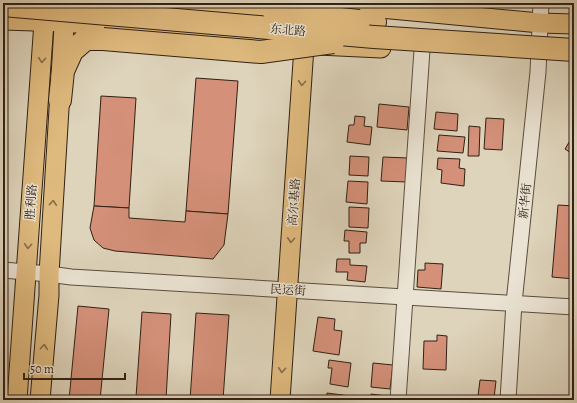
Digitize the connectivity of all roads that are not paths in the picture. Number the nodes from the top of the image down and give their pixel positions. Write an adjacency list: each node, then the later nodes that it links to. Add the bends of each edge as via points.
1 (65, 3): 11 (main road, 胜利路)
2 (164, 3): 14 (highway, 东北路, bridge, via 274,12)
3 (308, 3): 16 (main road, 高尔基路)
4 (322, 3): 14 (highway)
5 (328, 3): 8 (main road)
6 (541, 3): 12 (street, 新华街)
7 (3, 5): 14 (highway, 东北路, bridge)
8 (422, 7): 12 (main road)
9 (45, 12): 10 (main road, 东北路); 11 (main road, 东北路); 23 (main road, 胜利路, one-way to 23)
10 (3, 20)
11 (65, 22): 16 (main road, 东北路); 21 (main road, 胜利路)
12 (540, 23): 13 (main road); 19 (street, 新华街)
13 (574, 24)
14 (375, 30): 15 (highway, 东北路); 18 (highway, 东北路, bridge); 21 (highway, bridge, via 261,52 104,38 86,39 72,51 63,71)
15 (574, 36)
16 (305, 44): 17 (main road, 东北路); 25 (main road, 高尔基路, one-way to 25)
17 (422, 50): 19 (main road, 东北路); 26 (street)
18 (574, 50)
19 (538, 56): 20 (main road, 东北路); 27 (street, 新华街)
20 (574, 59)
21 (60, 100): 24 (main road, 胜利路, one-way to 21)
22 (3, 270): 23 (street, 民运街)
23 (26, 272): 24 (street, 民运街); 29 (main road, 胜利路)
24 (49, 274): 25 (street, 民运街, via 72,278); 30 (main road, 胜利路, one-way to 24)
25 (288, 290): 26 (street, 民运街); 31 (main road, 高尔基路, one-way to 31)
26 (405, 296): 27 (street, 民运街); 32 (street)
27 (514, 303): 28 (street, 民运街); 33 (street, 新华街)
28 (574, 307)
29 (17, 400)
30 (40, 400)
31 (280, 400)
32 (398, 400)
33 (508, 400)

